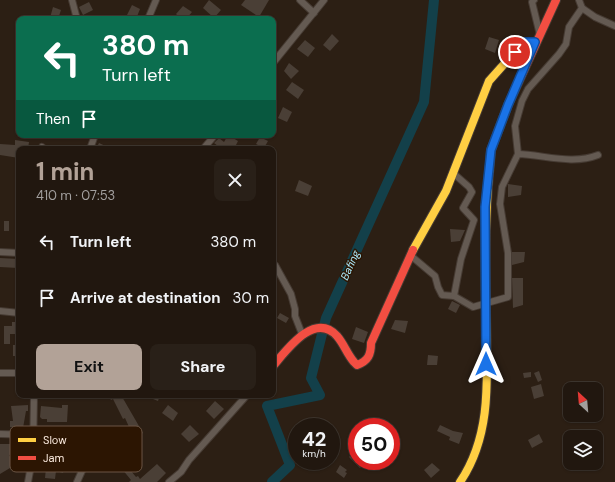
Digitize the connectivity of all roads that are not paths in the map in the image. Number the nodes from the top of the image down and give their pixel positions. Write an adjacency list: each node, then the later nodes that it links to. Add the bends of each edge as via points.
1 (72, 0): 10 (street)
2 (156, 0): 11 (street)
3 (300, 0): 9 (street)
4 (324, 0): 9 (street)
5 (534, 0): 13 (street, via 532,2)
6 (556, 0): 13 (main road)
7 (579, 0): 8 (street)
8 (582, 8): 12 (street); 18 (street, via 569,28 566,44 528,89 522,102 515,126)
9 (314, 13): 15 (street)
10 (76, 16)
11 (149, 16)
12 (615, 26)
13 (540, 35): 14 (main road)
14 (535, 42): 20 (main road, via 524,42 489,81); 26 (main road, via 491,150 485,207)
15 (276, 60)
16 (212, 138): 17 (street)
17 (206, 146)
18 (518, 154): 19 (street, via 576,160); 26 (street, via 502,187 500,204 508,253 508,297)
19 (598, 155)
20 (453, 173): 23 (main road, via 446,191); 25 (street, via 472,192 463,208 474,220 461,259)
21 (0, 252): 22 (street)
22 (16, 253)
23 (410, 255): 25 (street, via 435,276 442,295); 29 (main road, via 372,343 371,356 366,362 357,365 351,361 337,336 324,329 314,328)
24 (276, 267): 29 (street, via 291,294)
25 (454, 296): 26 (street, via 473,307)
26 (486, 304): 43 (main road, via 486,409 482,440 469,470)
27 (0, 311): 28 (street)
28 (16, 312)
29 (302, 334): 30 (main road)
30 (276, 363)
31 (0, 373): 32 (street)
32 (16, 373)
33 (34, 398): 35 (street)
34 (244, 398): 42 (street)
35 (32, 426)
36 (0, 434): 37 (street)
37 (10, 434)
38 (30, 472): 40 (street)
39 (82, 472): 41 (street)
40 (28, 482)
41 (77, 482)
42 (169, 482)
43 (460, 482)

